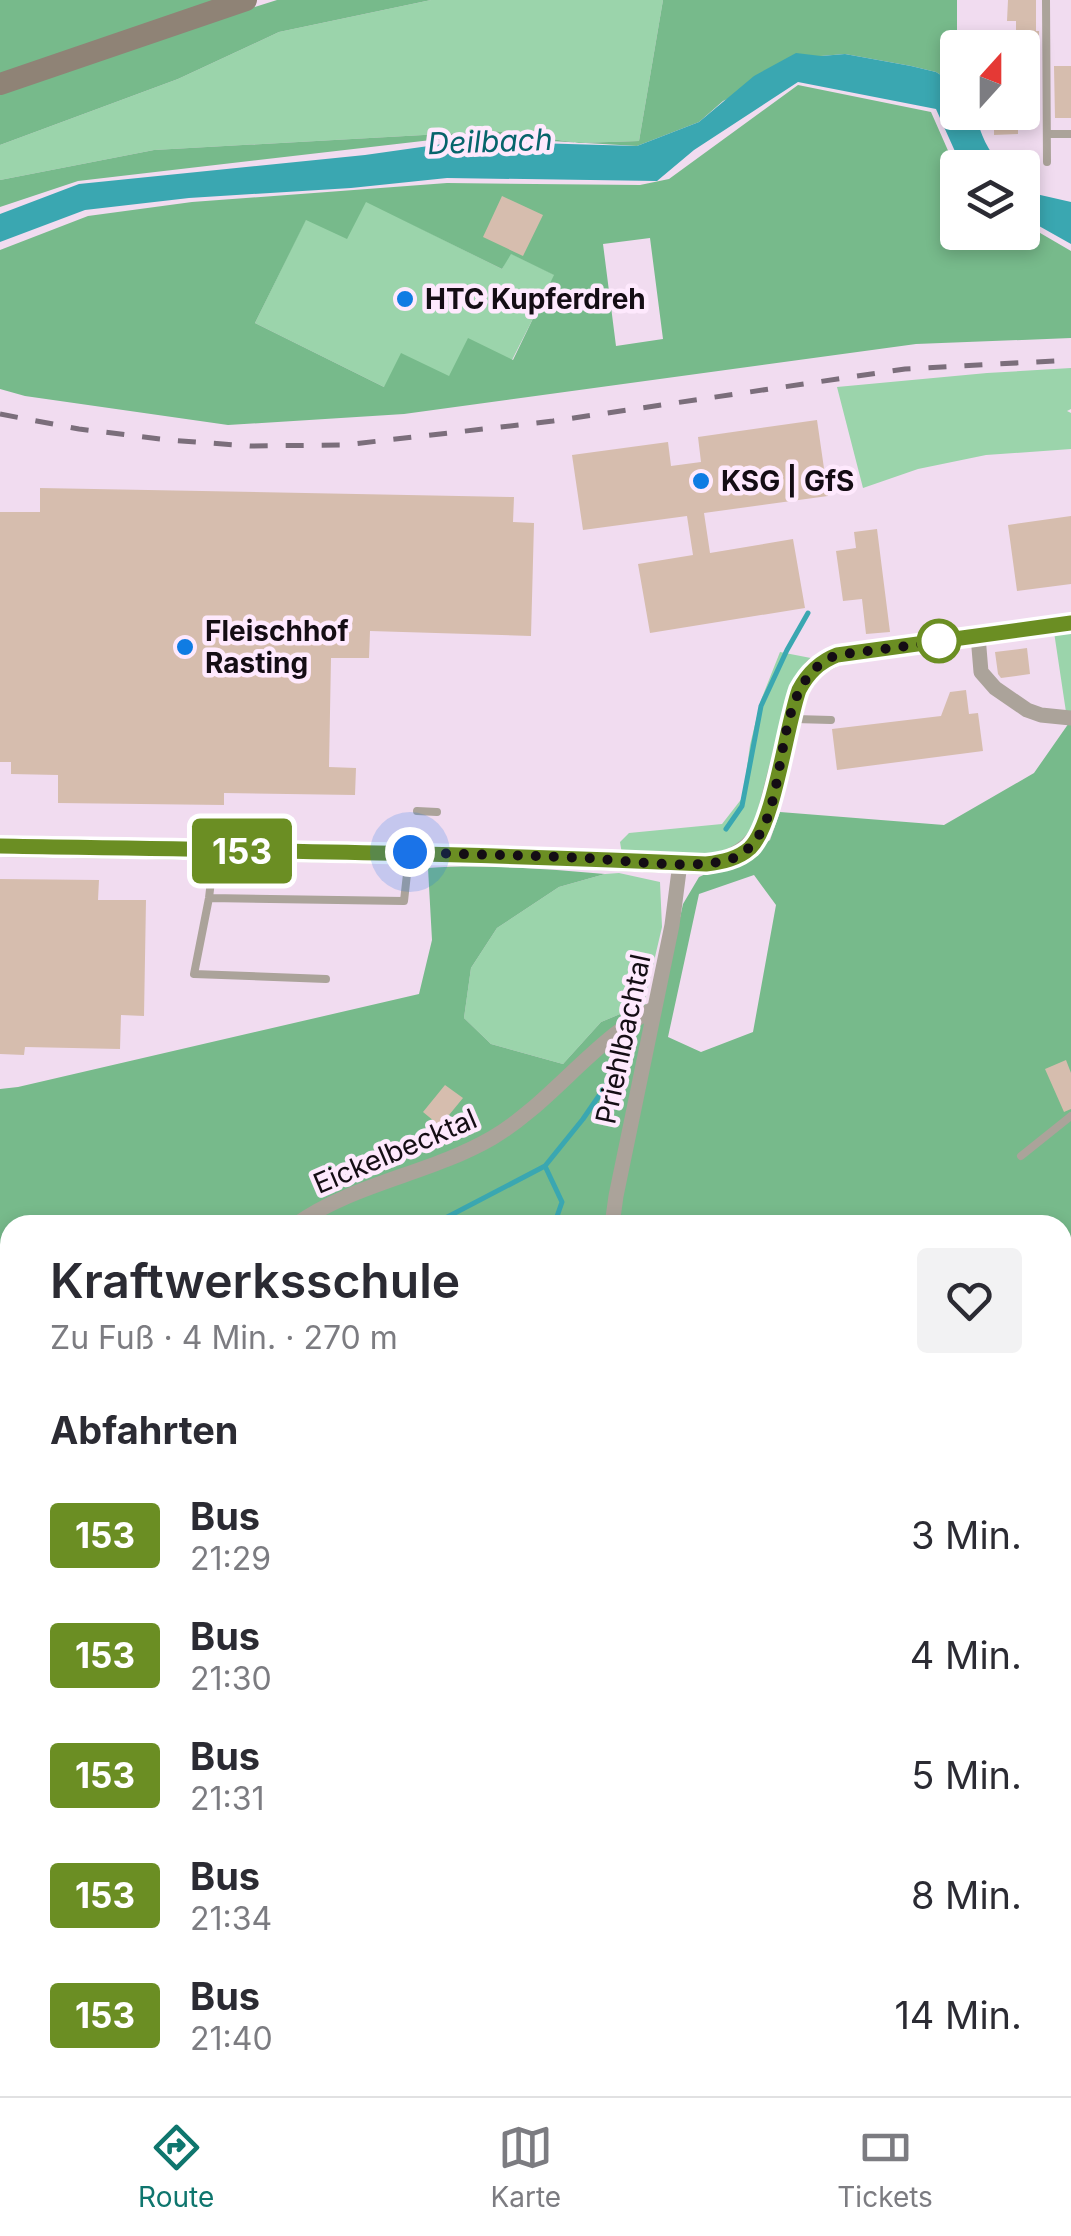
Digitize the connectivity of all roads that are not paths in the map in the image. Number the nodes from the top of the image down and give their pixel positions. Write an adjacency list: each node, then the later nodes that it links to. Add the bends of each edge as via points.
1 (246, 0): 3 (main road)
2 (1046, 0): 4 (lane)
3 (0, 84)
4 (1047, 134): 5 (lane); 6 (lane)
5 (1071, 134)
6 (1047, 162)
7 (1071, 623): 8 (street)
8 (978, 636): 9 (street, via 830,658 804,682); 10 (street, via 981,672 995,688 1027,710)
9 (790, 718): 11 (lane); 17 (street, via 756,840 722,862)
10 (1071, 718)
11 (832, 720)
12 (417, 812): 13 (lane)
13 (437, 812)
14 (0, 846): 15 (street)
15 (214, 850): 16 (street); 18 (lane)
16 (410, 852): 17 (street); 18 (lane, via 404,902)
17 (680, 863): 20 (street, Priehlbachtal)
18 (209, 898): 19 (lane, via 194,974)
19 (326, 979)
20 (653, 1009): 23 (street, Eickelbecktal, via 494,1137); 24 (street, Priehlbachtal)
21 (1071, 1116): 22 (lane)
22 (1022, 1156)
23 (313, 1215)
24 (614, 1215)

